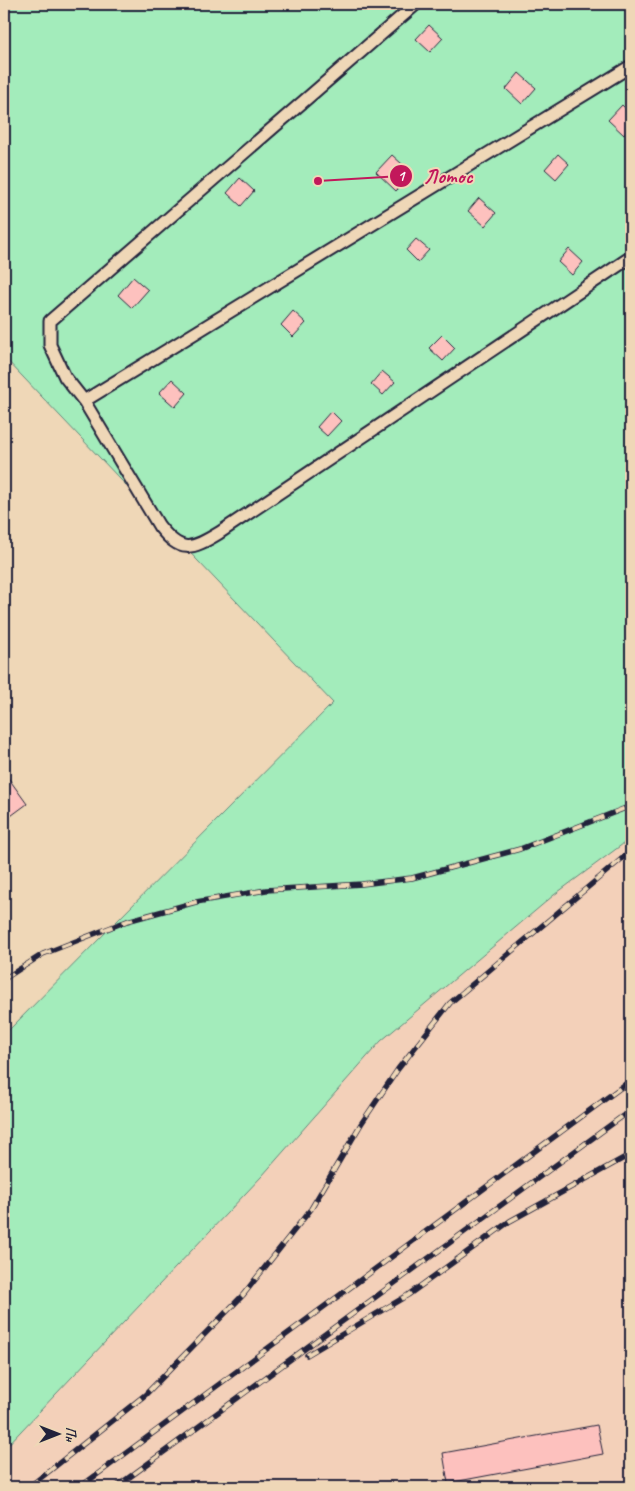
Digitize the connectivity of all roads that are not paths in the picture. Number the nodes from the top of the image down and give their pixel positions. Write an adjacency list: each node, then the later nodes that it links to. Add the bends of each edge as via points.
1 (416, 4): 4 (lane, via 50,321 50,345 65,376)
2 (631, 66): 4 (lane)
3 (631, 257): 4 (lane, via 200,544 182,546 170,540)
4 (84, 401)

